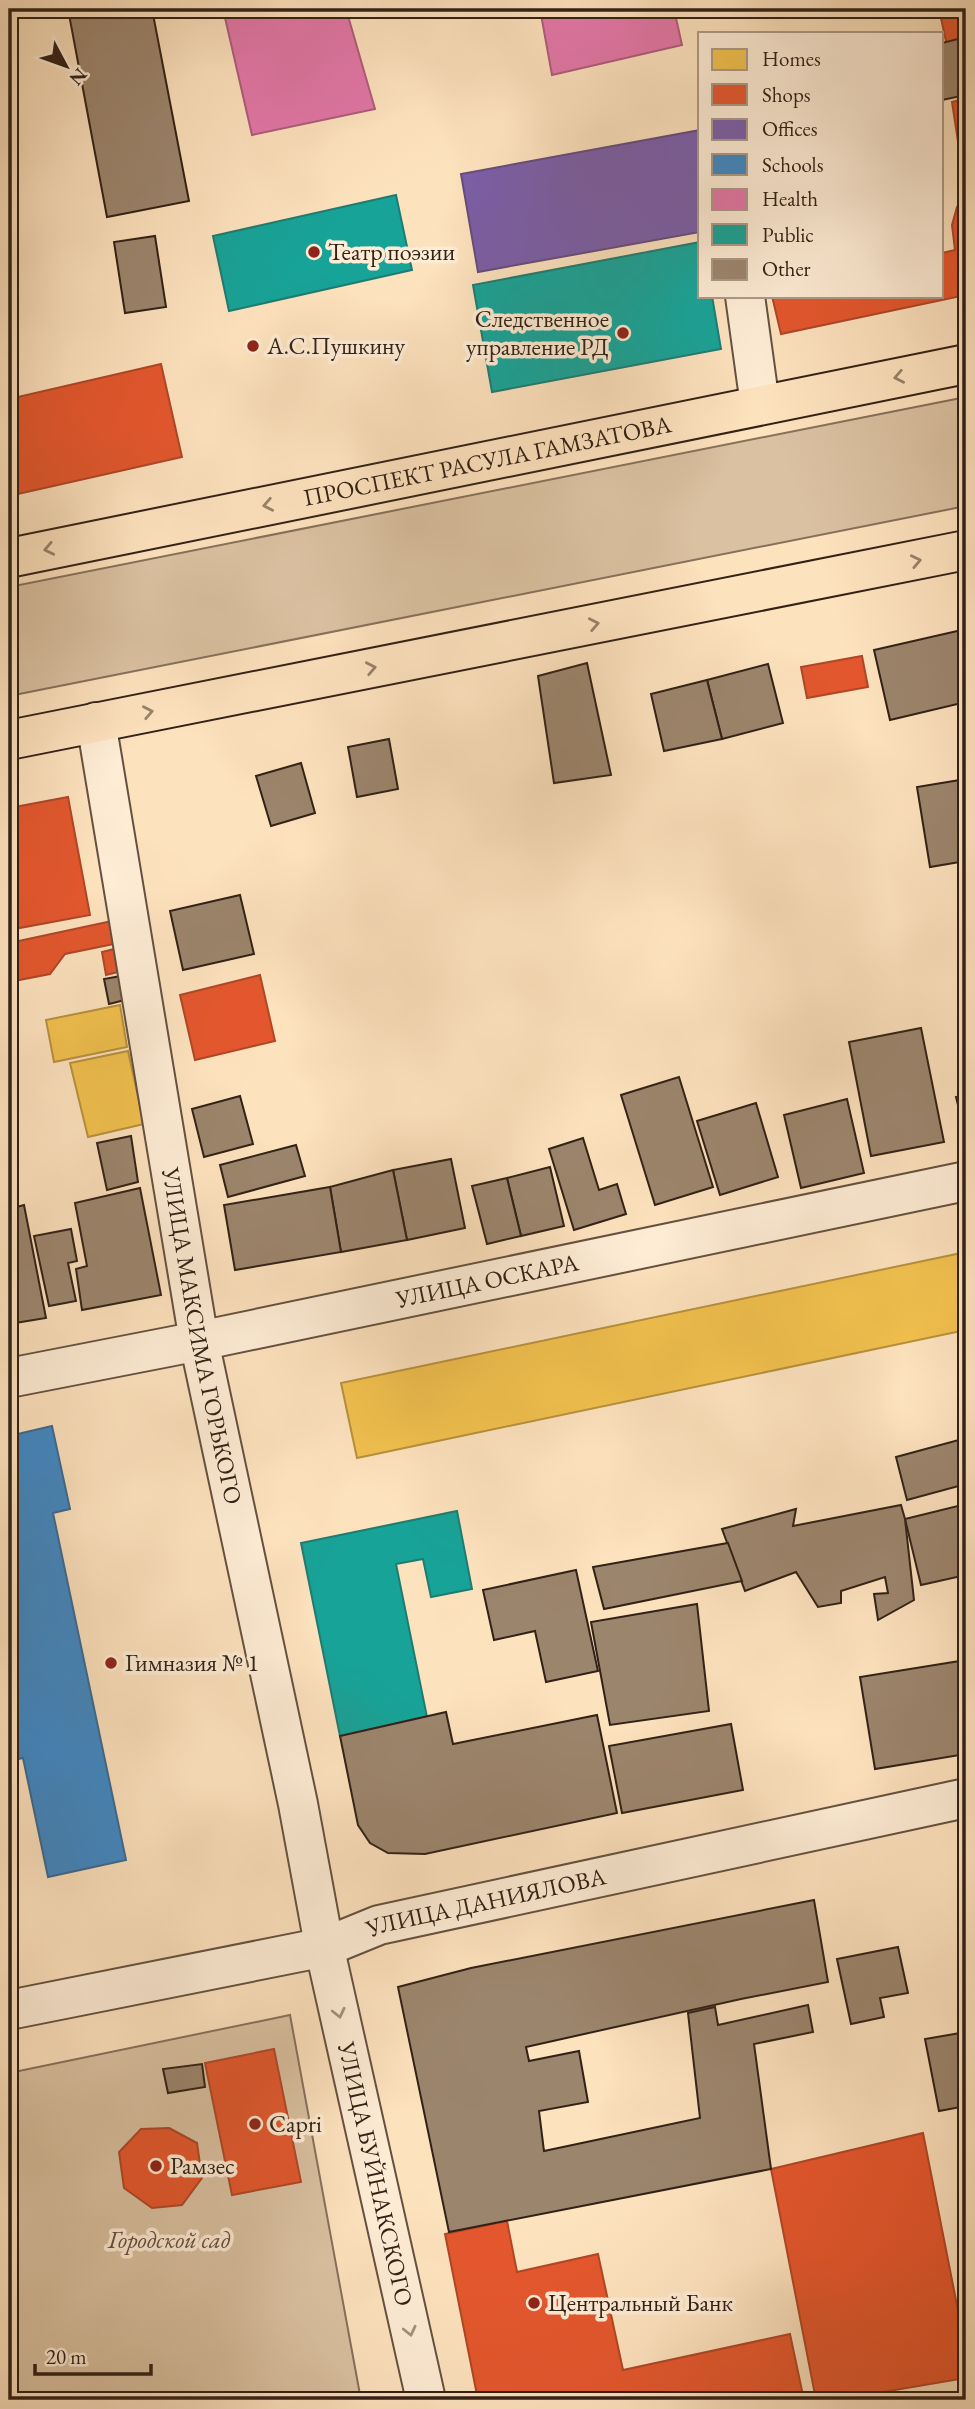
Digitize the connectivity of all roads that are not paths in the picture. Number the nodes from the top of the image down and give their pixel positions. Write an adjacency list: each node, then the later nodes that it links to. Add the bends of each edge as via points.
1 (744, 298): 3 (street)
2 (966, 364): 3 (main road, ПРОСПЕКТ РАСУЛА ГАМЗАТОВА, one-way to 3)
3 (760, 405): 5 (main road, ПРОСПЕКТ РАСУЛА ГАМЗАТОВА, one-way to 5)
4 (966, 551): 6 (main road, one-way to 4)
5 (9, 558)
6 (96, 722): 7 (main road); 9 (street, УЛИЦА МАКСИМА ГОРЬКОГО)
7 (9, 740)
8 (966, 1181): 9 (street, УЛИЦА ОСКАРА)
9 (199, 1341): 10 (street, УЛИЦА ОСКАРА); 13 (street, УЛИЦА МАКСИМА ГОРЬКОГО)
10 (9, 1378)
11 (966, 1798): 13 (street, УЛИЦА ДАНИЯЛОВА, via 379,1925)
12 (966, 1808): 13 (street, УЛИЦА ДАНИЯЛОВА)
13 (325, 1948): 14 (street, УЛИЦА ДАНИЯЛОВА); 15 (street, УЛИЦА БУЙНАКСКОГО, one-way to 15)
14 (9, 2010)
15 (426, 2400)

